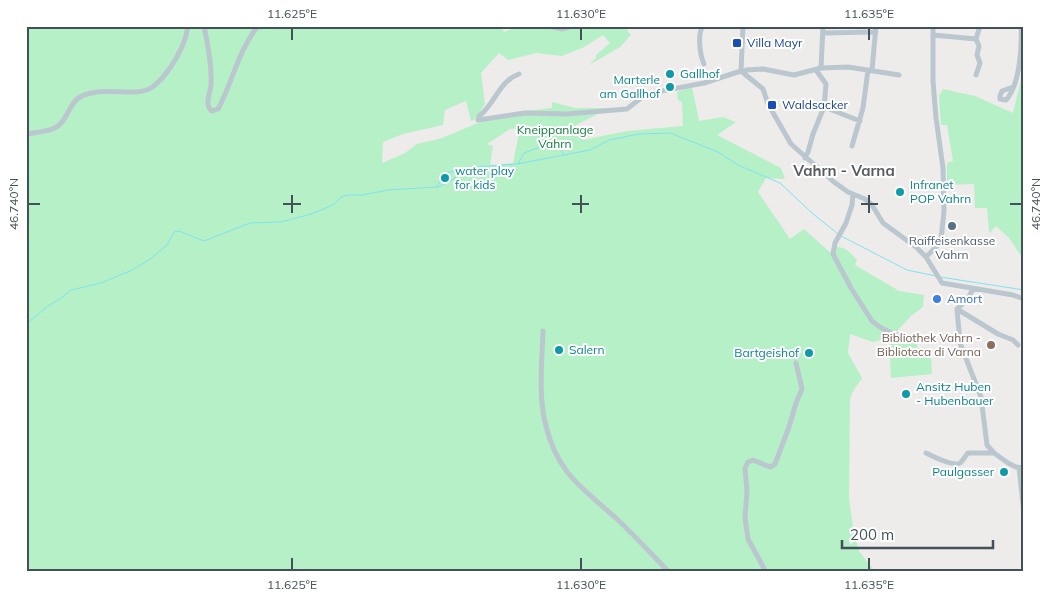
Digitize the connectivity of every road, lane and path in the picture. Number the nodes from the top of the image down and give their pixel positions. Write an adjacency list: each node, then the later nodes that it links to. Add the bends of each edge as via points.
1 (188, 26): 26 (street, via 187,38 178,57 150,89 101,91 80,97 61,124 47,131)
2 (204, 26): 3 (street, via 211,82 208,109 215,112 245,44)
3 (258, 26)
4 (548, 26): 5 (street, via 562,29)
5 (572, 26)
6 (703, 26): 16 (street, via 698,37)
7 (743, 26): 19 (street)
8 (824, 26): 13 (street)
9 (933, 26): 14 (street)
10 (980, 26): 15 (street)
11 (1021, 26): 23 (street, via 1020,59)
12 (876, 29): 13 (street); 18 (street)
13 (824, 33): 17 (street)
14 (932, 35): 15 (street); 30 (street, via 944,211 941,239)
15 (976, 39): 22 (street, via 979,46 976,55 980,63)
16 (704, 64)
17 (818, 69): 18 (street, via 848,67); 19 (street, via 794,75 762,69); 24 (street, via 826,84)
18 (870, 70): 21 (street); 25 (street)
19 (742, 72): 20 (street, via 646,94 627,109 567,114 525,113 478,120 506,81); 28 (street, via 763,89 786,138)
20 (518, 74)
21 (899, 75)
22 (976, 76)
23 (1013, 87)
24 (824, 107): 25 (street); 28 (street)
25 (860, 121): 27 (street)
26 (26, 134)
27 (852, 146)
28 (805, 158): 29 (street)
29 (853, 194): 30 (street, via 872,205 884,224); 35 (street, via 852,205 833,250 835,259 879,328)
30 (926, 257): 31 (street, via 942,283)
31 (973, 289): 32 (street); 33 (street)
32 (1024, 299)
33 (958, 309): 36 (street); 38 (street, via 960,343 981,397)
34 (543, 331): 44 (street, via 542,388 546,426 556,454 573,481 619,521)
35 (918, 339)
36 (1018, 345)
37 (796, 363): 45 (street, via 802,389 775,464 770,467 753,460 745,468 748,539)
38 (987, 445): 40 (street); 41 (street)
39 (926, 453): 40 (street, via 957,464 968,454)
40 (984, 453): 41 (street)
41 (994, 453): 42 (street, via 1008,464)
42 (1021, 468): 43 (street)
43 (1024, 513)
44 (669, 572)
45 (766, 572)

